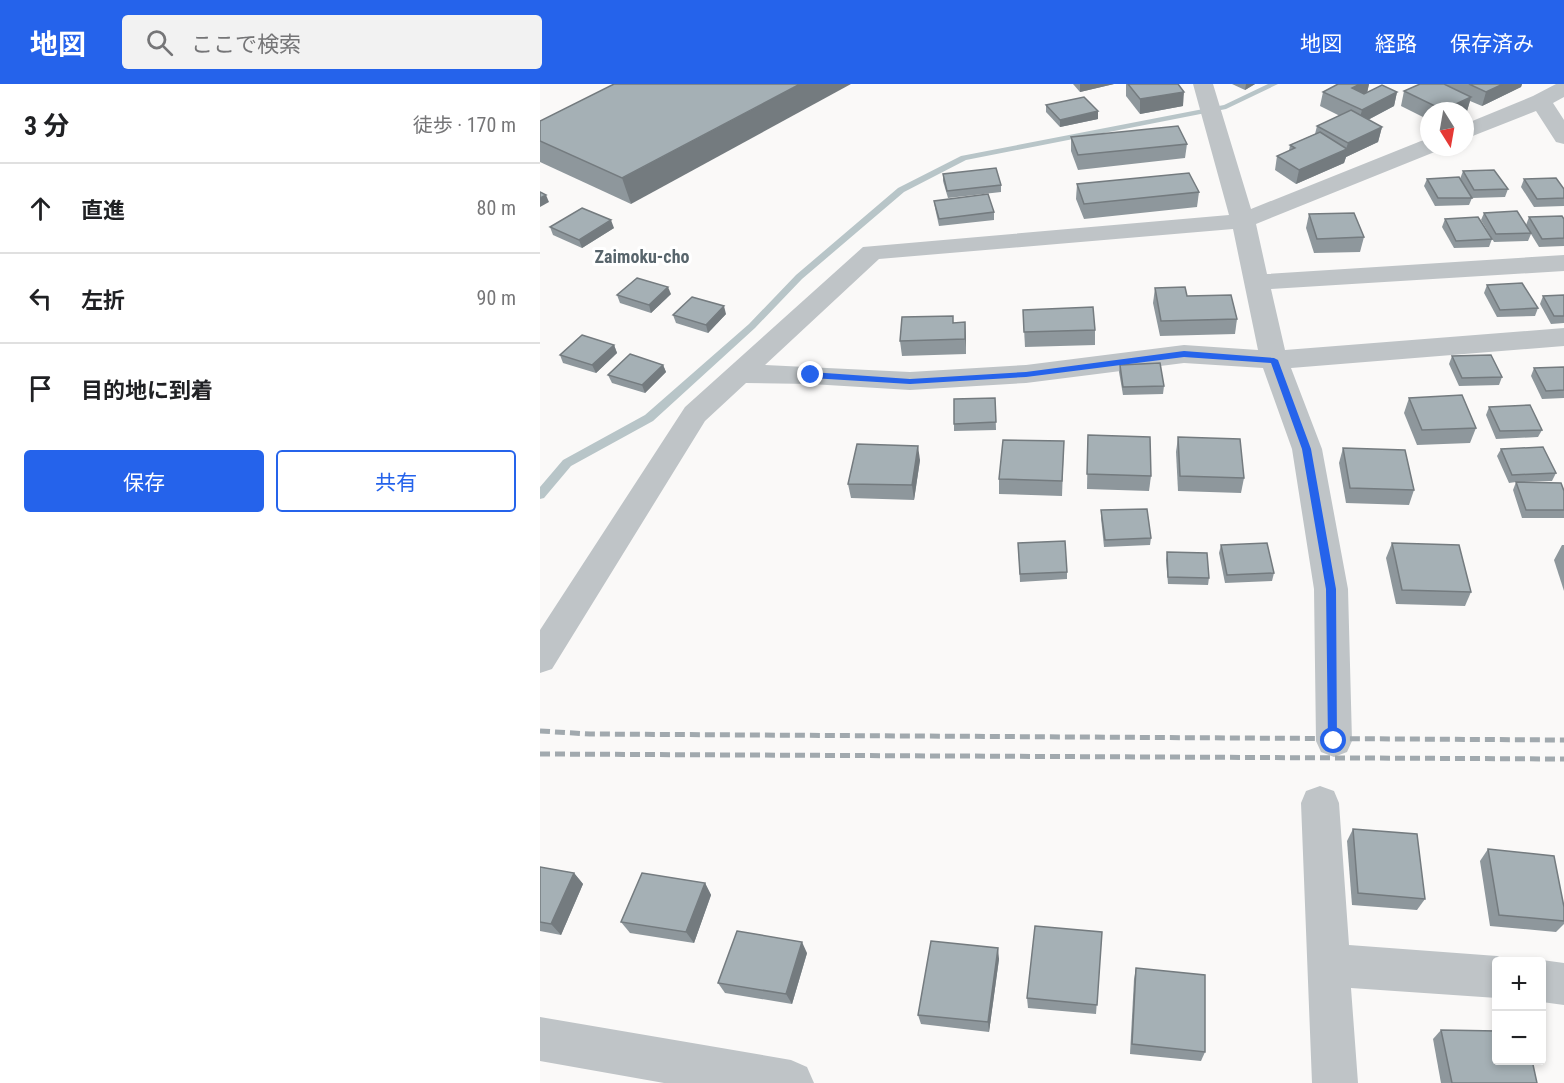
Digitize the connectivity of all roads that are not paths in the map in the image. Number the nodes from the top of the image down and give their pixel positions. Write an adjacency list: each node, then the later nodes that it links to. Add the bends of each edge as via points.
1 (1564, 88): 2 (street)
2 (1541, 101): 4 (street); 5 (street)
3 (1208, 102): 7 (street)
4 (1474, 128)
5 (1564, 137)
6 (1420, 150): 7 (street)
7 (1243, 221): 9 (street); 12 (street, via 872,252)
8 (1564, 263): 9 (street)
9 (1256, 282): 11 (street)
10 (1564, 337): 11 (street)
11 (1274, 360): 12 (street, via 1184,354 1026,374 910,381); 14 (street, via 1307,449 1331,589)
12 (737, 374): 13 (street, via 695,414)
13 (540, 659)
14 (1334, 741)
15 (1320, 803): 16 (street)
16 (1329, 965): 17 (street); 22 (street)
17 (1492, 977)
18 (1546, 982): 19 (street)
19 (1564, 984)
20 (540, 1039): 21 (street)
21 (791, 1083)
22 (1335, 1083)

